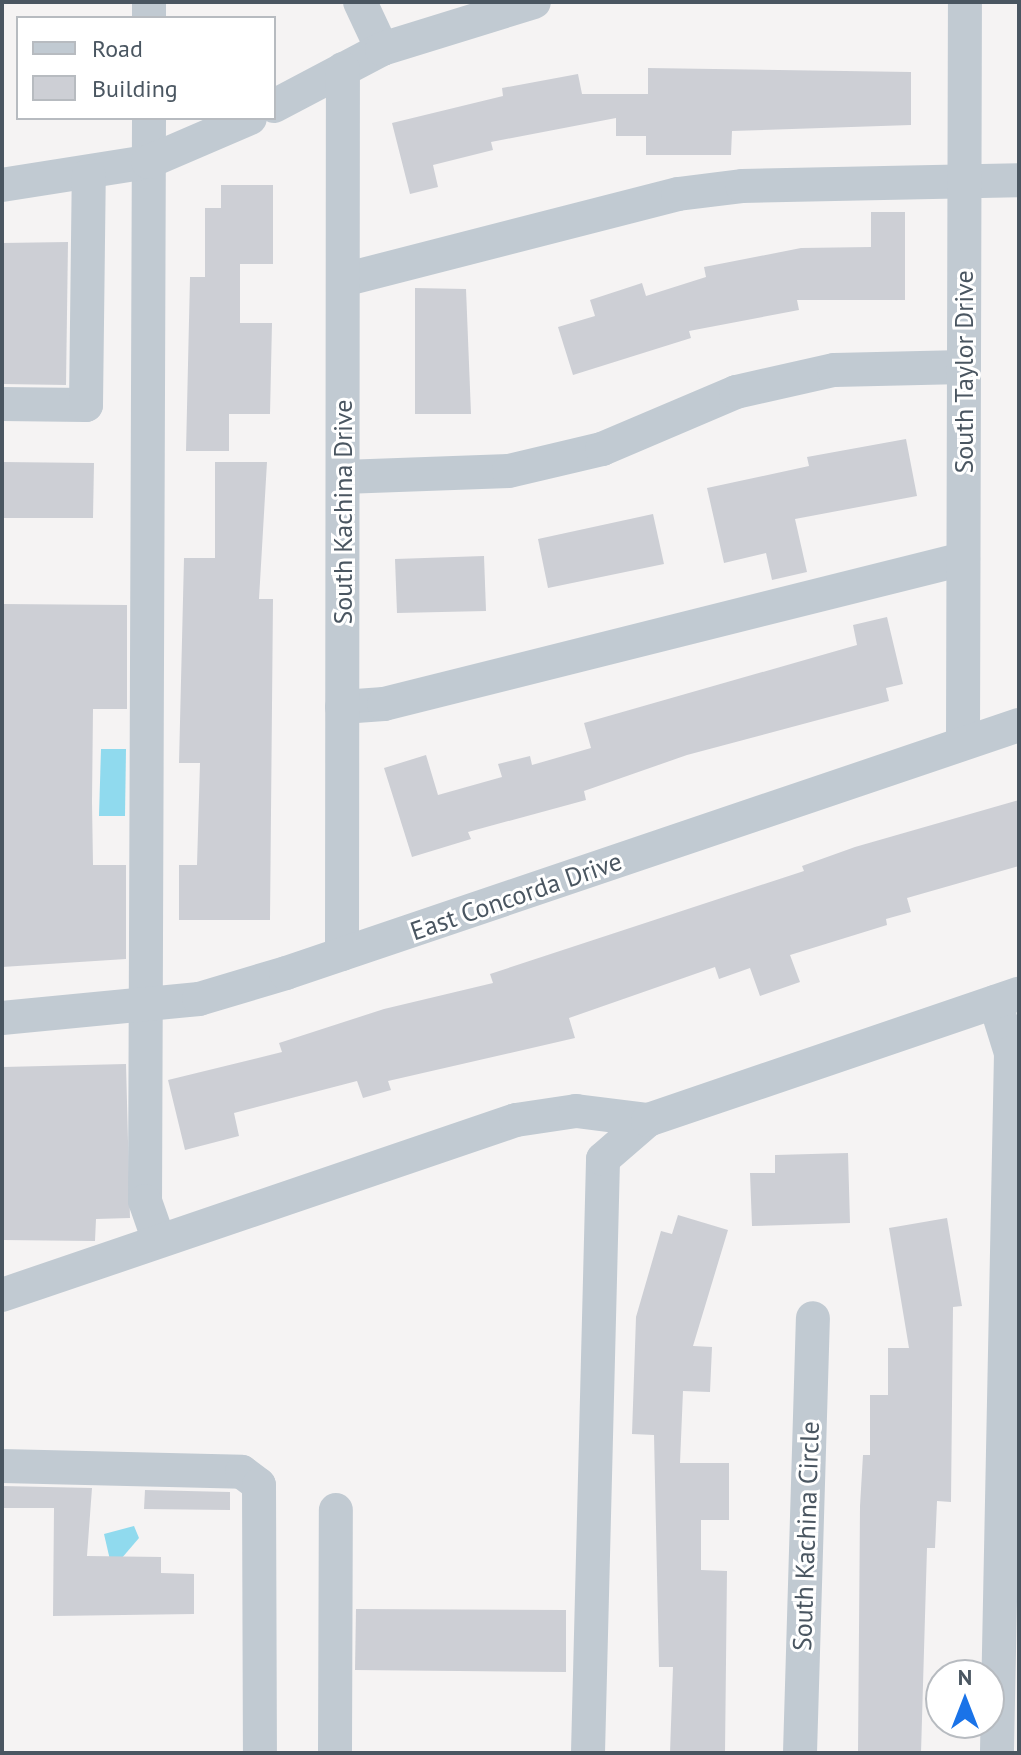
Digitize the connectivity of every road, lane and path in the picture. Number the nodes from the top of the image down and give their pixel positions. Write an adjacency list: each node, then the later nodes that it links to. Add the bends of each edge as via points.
1 (360, 2): 4 (street)
2 (534, 2): 4 (street)
3 (965, 2): 11 (street, South Taylor Drive)
4 (382, 49): 5 (street)
5 (343, 69): 6 (street); 14 (street, South Kachina Drive)
6 (276, 105)
7 (149, 120): 9 (street)
8 (245, 120): 9 (street)
9 (148, 162): 10 (street); 24 (street)
10 (89, 175): 13 (street); 16 (street, via 86,405)
11 (964, 180): 12 (street); 14 (street, via 678,194); 15 (street, South Taylor Drive)
12 (1019, 180)
13 (2, 185)
14 (343, 280): 17 (street, South Kachina Drive)
15 (964, 367): 17 (street, via 834,370 750,389 602,449 509,471); 18 (street, South Taylor Drive)
16 (2, 404)
17 (343, 477): 19 (street, South Kachina Drive)
18 (963, 559): 19 (street, via 384,704); 21 (street, South Taylor Drive)
19 (342, 707): 22 (street, South Kachina Drive)
20 (1019, 725): 21 (street, East Concorda Drive)
21 (963, 743): 22 (street, East Concorda Drive)
22 (342, 954): 24 (street, East Concorda Drive)
23 (1007, 998): 26 (street); 36 (street, via 1011,1053)
24 (148, 1007): 25 (street, East Concorda Drive); 27 (street, via 145,1201)
25 (2, 1018)
26 (648, 1120): 27 (street, via 576,1111 516,1120); 34 (street, via 603,1159)
27 (159, 1241): 28 (street)
28 (2, 1295)
29 (813, 1318): 35 (street, South Kachina Circle)
30 (2, 1466): 32 (street, via 242,1472 259,1485)
31 (336, 1510): 33 (street)
32 (260, 1753)
33 (335, 1753)
34 (588, 1753)
35 (800, 1753)
36 (997, 1753)

